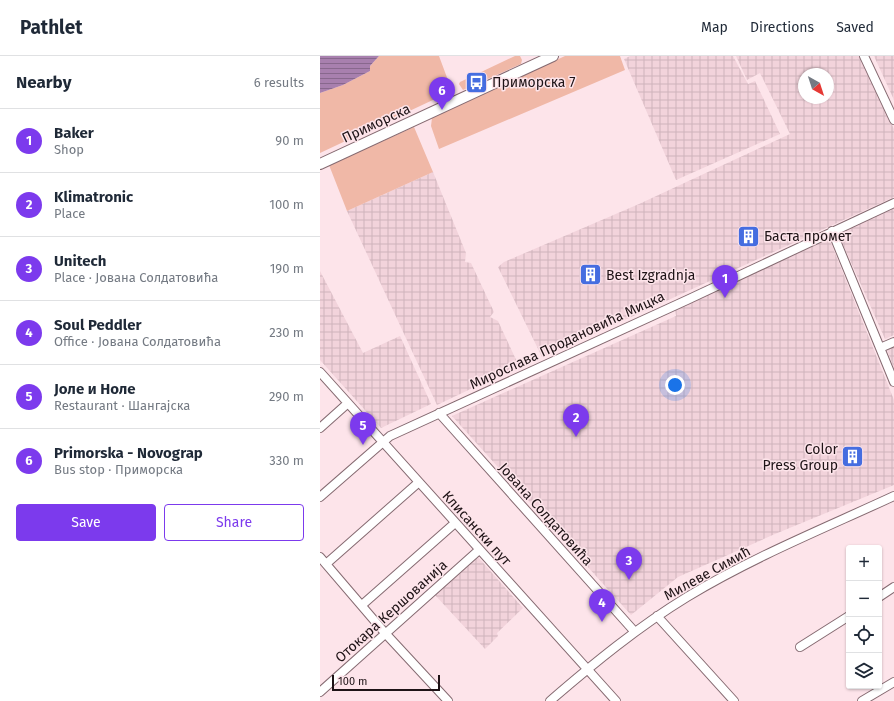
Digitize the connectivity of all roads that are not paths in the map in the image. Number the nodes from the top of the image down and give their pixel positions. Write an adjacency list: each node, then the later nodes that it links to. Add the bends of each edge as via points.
1 (553, 56): 4 (street, Приморска)
2 (864, 56): 3 (street)
3 (894, 120)
4 (320, 164)
5 (894, 203): 6 (street, Мирослава Продановића Мицка)
6 (832, 231): 8 (street); 12 (street, Мирослава Продановића Мицка)
7 (894, 342): 8 (street)
8 (880, 348): 10 (street)
9 (320, 372): 11 (street, Клисански пут)
10 (894, 382)
11 (348, 403): 13 (street); 14 (street, Клисански пут)
12 (439, 413): 14 (street, Мирослава Продановића Мицка, via 390,436); 27 (street, Јована Солдатовића)
13 (320, 428)
14 (383, 442): 15 (street, Клисански пут); 17 (street, Мирослава Продановића Мицка)
15 (419, 482): 18 (street, Клисански пут); 21 (street)
16 (894, 496): 25 (street, Милеве Симић, via 742,566)
17 (320, 497)
18 (455, 523): 19 (street, Клисански пут); 24 (street)
19 (479, 550): 28 (street, Отокара Кершованија); 30 (street, Клисански пут)
20 (320, 557): 21 (street)
21 (326, 564): 24 (street)
22 (894, 587): 23 (street)
23 (882, 595)
24 (362, 605): 28 (street)
25 (657, 616): 27 (street, Милеве Симић); 36 (street)
26 (847, 617): 29 (street)
27 (634, 631): 30 (street, Милеве Симић)
28 (385, 633): 32 (street, Отокара Кершованија); 33 (street)
29 (800, 647)
30 (587, 669): 34 (street, Милеве Симић); 35 (street, Клисански пут)
31 (894, 682): 37 (street)
32 (320, 692)
33 (448, 701)
34 (550, 701)
35 (616, 701)
36 (734, 701)
37 (862, 701)

